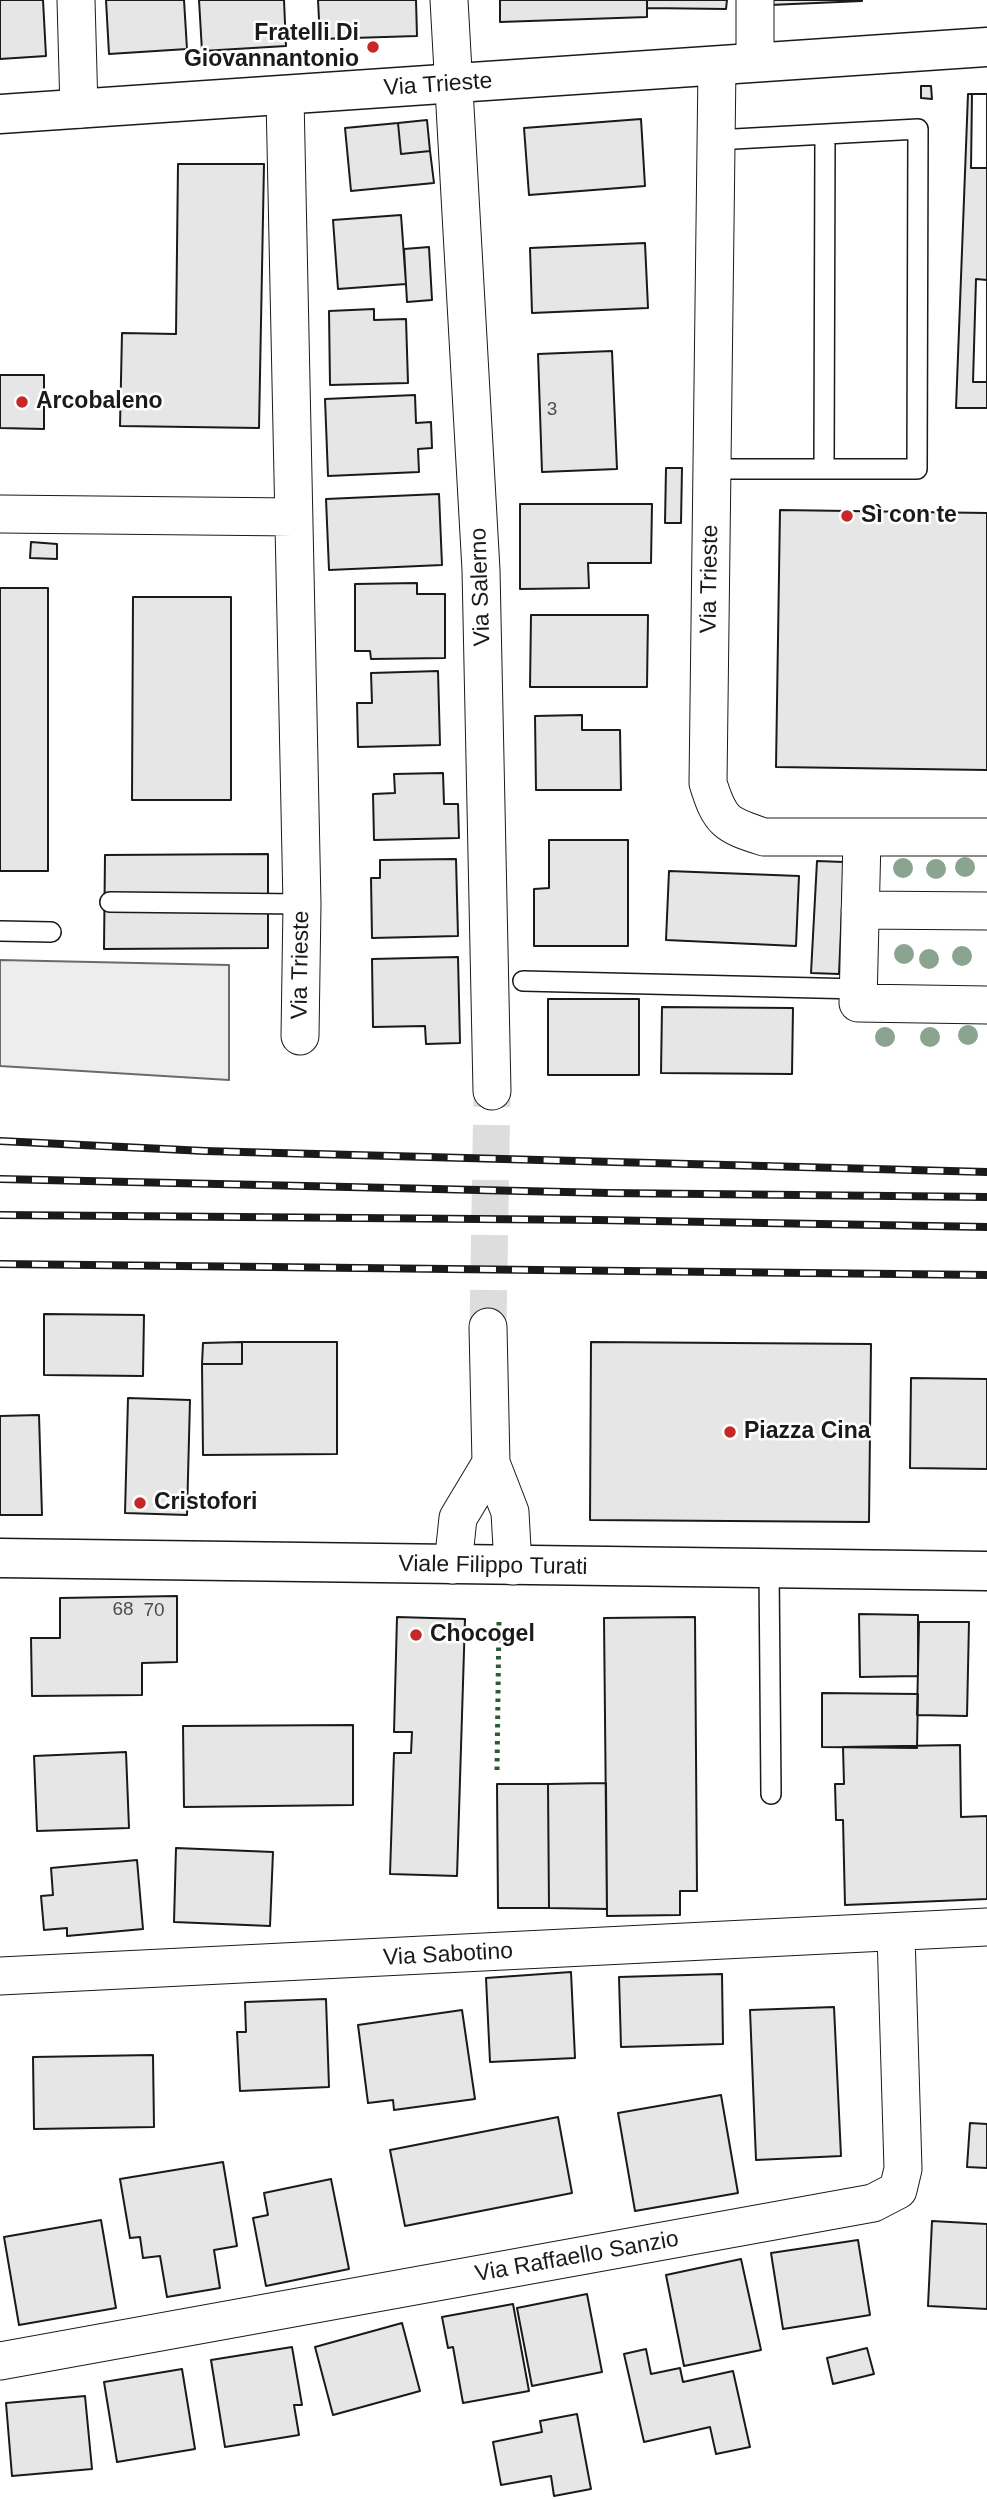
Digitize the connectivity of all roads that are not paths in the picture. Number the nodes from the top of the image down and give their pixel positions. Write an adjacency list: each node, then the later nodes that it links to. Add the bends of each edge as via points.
1 (76, 0): 9 (street)
2 (449, 0): 7 (street, Via Salerno)
3 (755, 0): 5 (street)
4 (987, 47): 5 (street, Via Trieste)
5 (755, 62): 6 (street, Via Trieste)
6 (718, 66): 7 (street, Via Trieste); 12 (street, Via Trieste)
7 (453, 83): 8 (street, Via Trieste); 29 (street, Via Salerno, via 481,570)
8 (285, 97): 9 (street, Via Trieste); 16 (street, Via Trieste)
9 (79, 110): 10 (street, Via Trieste)
10 (0, 114)
11 (825, 135): 12 (lane); 14 (lane); 14 (lane, via 919,129 917,469)
12 (716, 140): 13 (street, Via Trieste)
13 (711, 469): 14 (lane); 18 (street, Via Trieste, via 708,783 716,812 731,826 764,837)
14 (824, 469)
15 (0, 514): 16 (street)
16 (294, 517): 20 (street, Via Trieste)
17 (987, 837): 18 (street, Via Trieste)
18 (862, 839): 21 (street)
19 (110, 902): 20 (lane)
20 (302, 904): 28 (street, Via Trieste)
21 (860, 910): 22 (street); 26 (street)
22 (987, 911)
23 (0, 931): 24 (lane)
24 (51, 932)
25 (523, 981): 26 (lane)
26 (859, 989): 27 (street, via 858,1003)
27 (987, 1005)
28 (300, 1035)
29 (492, 1091)
30 (488, 1327): 31 (street)
31 (491, 1463): 33 (street, via 458,1518); 34 (street, via 510,1512)
32 (0, 1558): 33 (street, Viale Filippo Turati)
33 (453, 1565): 34 (street, Viale Filippo Turati)
34 (513, 1566): 35 (street, Viale Filippo Turati)
35 (769, 1569): 36 (street, Viale Filippo Turati); 37 (lane)
36 (987, 1572)
37 (771, 1794)
38 (987, 1927): 39 (street, Via Sabotino)
39 (896, 1934): 40 (street, Via Sabotino); 41 (street, Via Raffaello Sanzio, via 903,2169 898,2190 873,2203)
40 (0, 1976)
41 (0, 2361)

